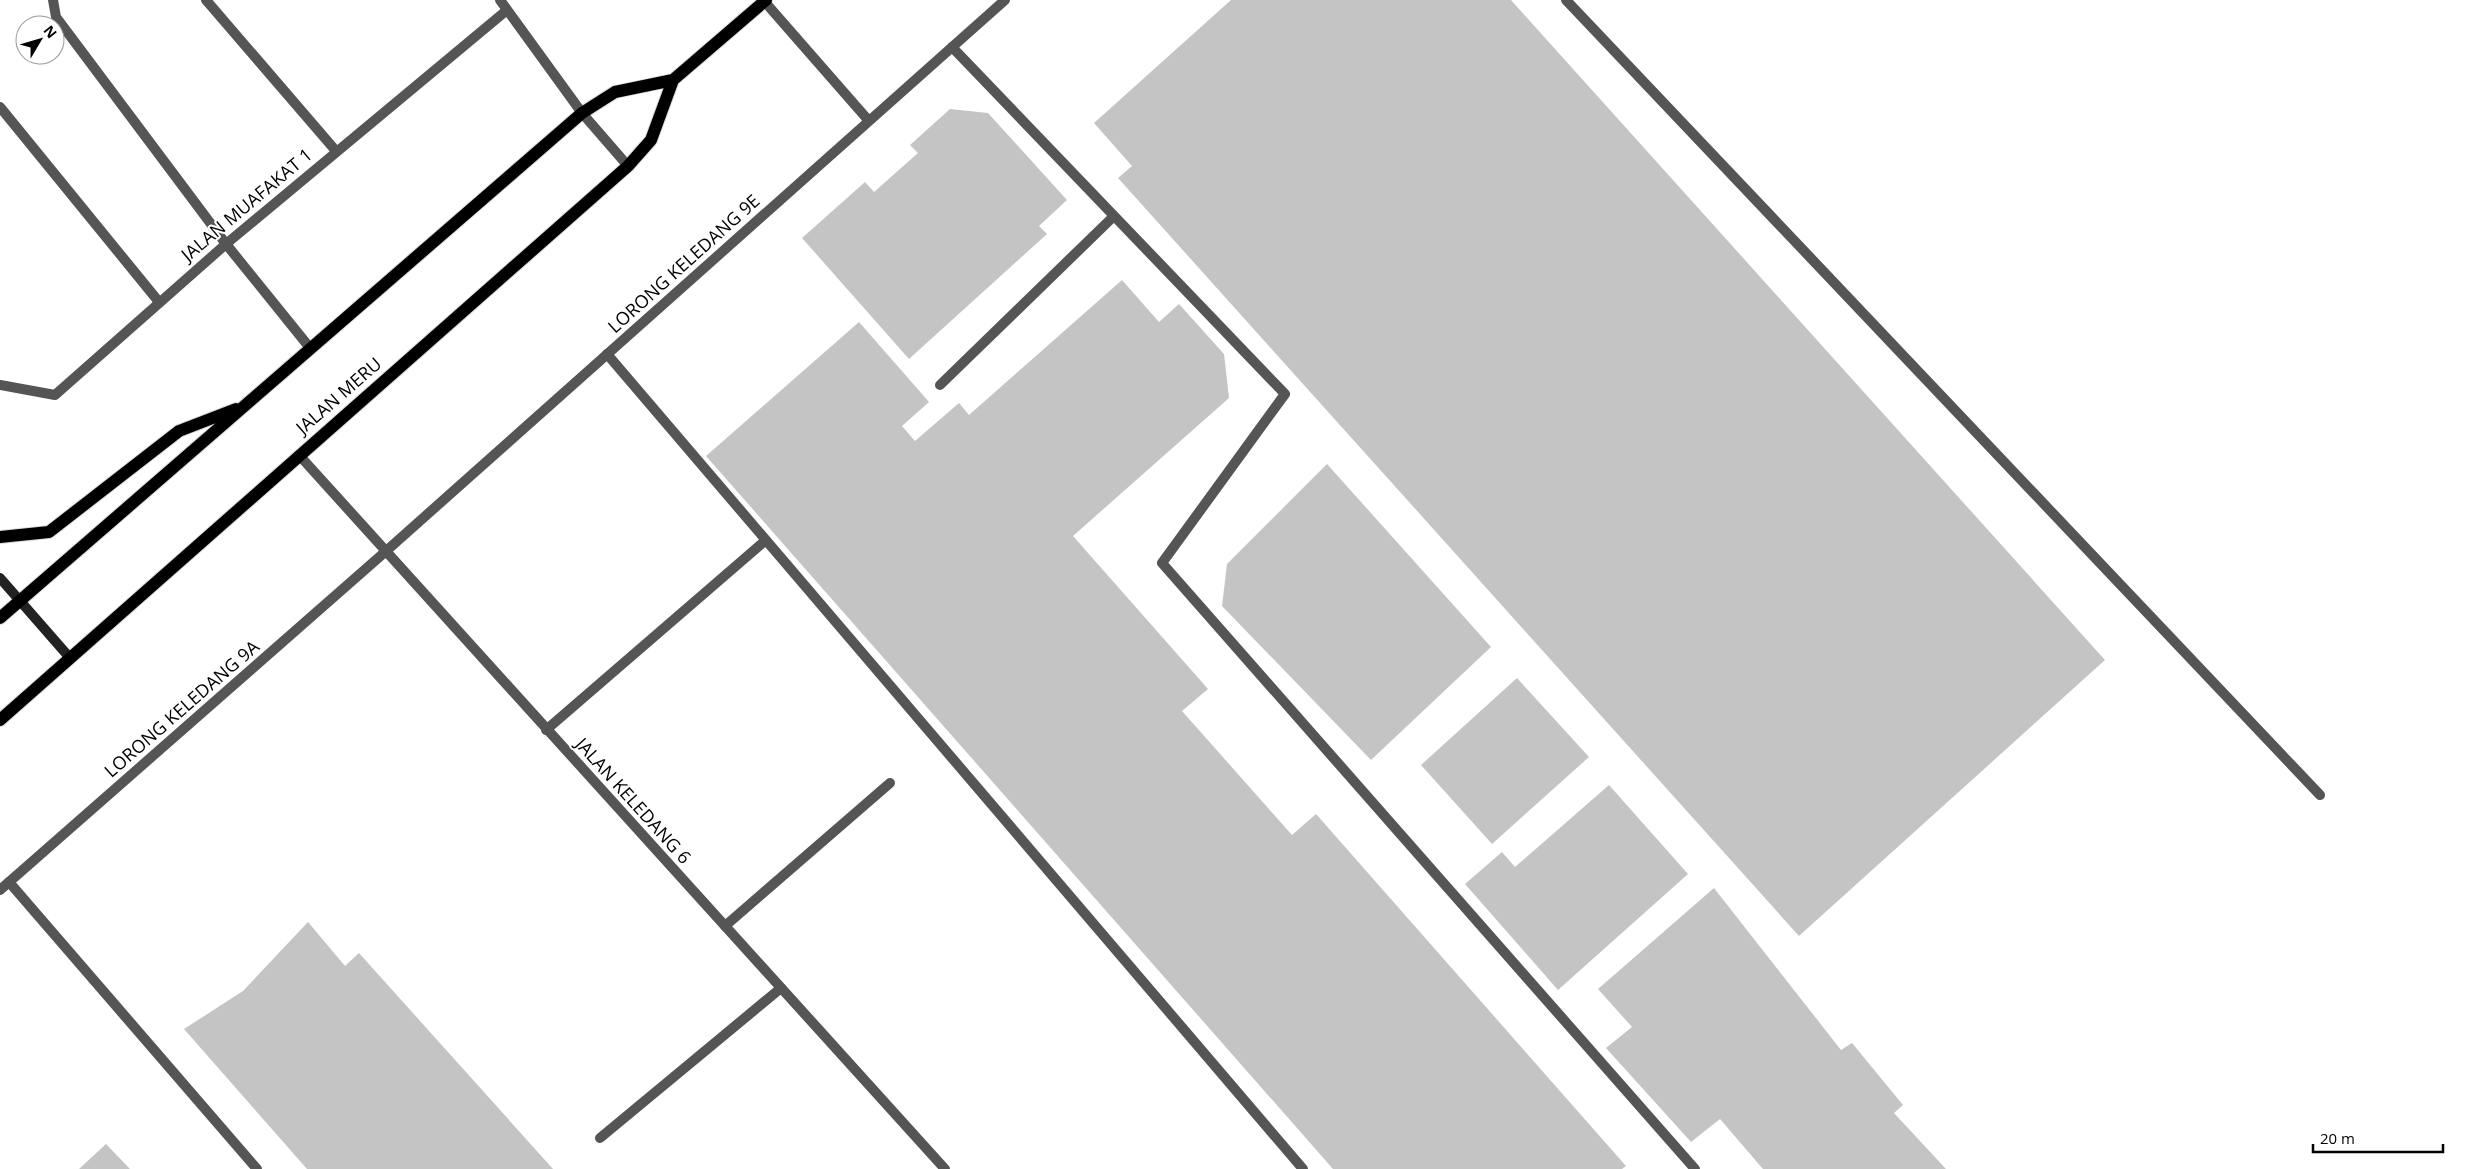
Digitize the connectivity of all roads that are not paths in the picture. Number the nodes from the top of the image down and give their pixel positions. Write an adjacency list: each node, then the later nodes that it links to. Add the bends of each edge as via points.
1 (53, 0): 16 (street, via 56,17)
2 (206, 0): 13 (street)
3 (500, 0): 7 (street)
4 (1005, 0): 8 (street, LORONG KELEDANG 9E)
5 (1566, 0): 34 (street)
6 (765, 1): 9 (main road, JALAN MERU); 12 (street)
7 (507, 10): 11 (street); 13 (street, JALAN MUAFAKAT 1)
8 (952, 47): 12 (street, LORONG KELEDANG 9E); 15 (street)
9 (673, 80): 11 (main road, JALAN MERU, via 615,92); 14 (main road, JALAN MERU, via 651,140)
10 (0, 107): 17 (street)
11 (582, 113): 14 (street); 18 (main road, JALAN MERU)
12 (869, 121): 19 (street, LORONG KELEDANG 9E)
13 (336, 151): 16 (street, JALAN MUAFAKAT 1)
14 (628, 166): 23 (main road, JALAN MERU)
15 (1114, 216): 21 (street); 43 (street, via 1284,394 1162,563)
16 (226, 244): 17 (street, JALAN MUAFAKAT 1); 18 (street)
17 (159, 302): 20 (street, JALAN MUAFAKAT 1, via 55,395)
18 (310, 348): 22 (main road, JALAN MERU)
19 (607, 354): 25 (street); 26 (street, LORONG KELEDANG 9E)
20 (0, 385)
21 (940, 385)
22 (244, 406): 24 (main road, via 179,431 49,532); 28 (main road, JALAN MERU)
23 (299, 454): 26 (street, JALAN KELEDANG 6); 30 (main road, JALAN MERU)
24 (0, 537)
25 (766, 540): 32 (street); 42 (street)
26 (385, 552): 32 (street, JALAN KELEDANG 6); 35 (street, LORONG KELEDANG 9A)
27 (0, 578): 28 (street)
28 (19, 601): 29 (main road, JALAN MERU); 30 (street)
29 (0, 618)
30 (70, 658): 31 (main road, JALAN MERU)
31 (0, 720)
32 (546, 730): 37 (street, JALAN KELEDANG 6)
33 (890, 783): 37 (street)
34 (2320, 795)
35 (9, 882): 36 (street, LORONG KELEDANG 9A); 40 (street)
36 (0, 890)
37 (725, 926): 38 (street, JALAN KELEDANG 6)
38 (781, 988): 39 (street); 41 (street, JALAN KELEDANG 6)
39 (600, 1138)
40 (257, 1169)
41 (945, 1169)
42 (1303, 1169)
43 (1694, 1169)

